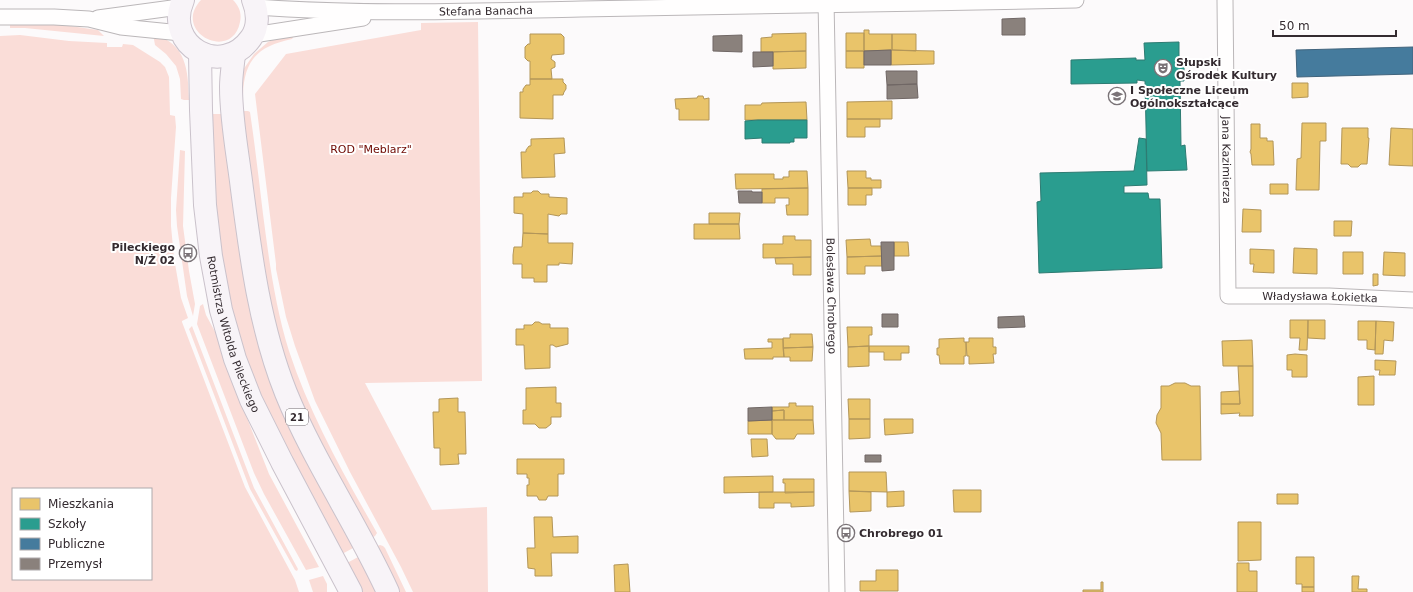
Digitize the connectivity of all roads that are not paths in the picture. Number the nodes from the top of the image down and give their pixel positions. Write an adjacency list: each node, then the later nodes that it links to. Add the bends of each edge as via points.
1 (1076, 0): 3 (street, Stefana Banacha)
2 (1225, 0): 13 (street, Jana Kazimierza)
3 (826, 3): 6 (street, Stefana Banacha); 17 (street, Bolesława Chrobrego)
4 (181, 4): 8 (street); 9 (main road, via 178,20)
5 (254, 4): 6 (street, Stefana Banacha, via 304,11); 10 (main road, via 257,21)
6 (400, 12): 10 (street, Stefana Banacha)
7 (0, 17): 8 (street)
8 (89, 19): 9 (street, via 121,27)
9 (181, 33): 11 (main road, via 192,48)
10 (253, 35): 12 (main road, via 245,46)
11 (200, 53): 12 (main road, via 211,57); 15 (main road, Rotmistrza Witolda Pileckiego, via 205,205 211,256 235,359 251,400)
12 (234, 54): 16 (main road, 21, via 231,86 246,220 260,306 274,360 301,427)
13 (1228, 296): 14 (street, Władysława Łokietka, via 1329,296)
14 (1413, 300)
15 (345, 588)
16 (388, 592)
17 (837, 592)

